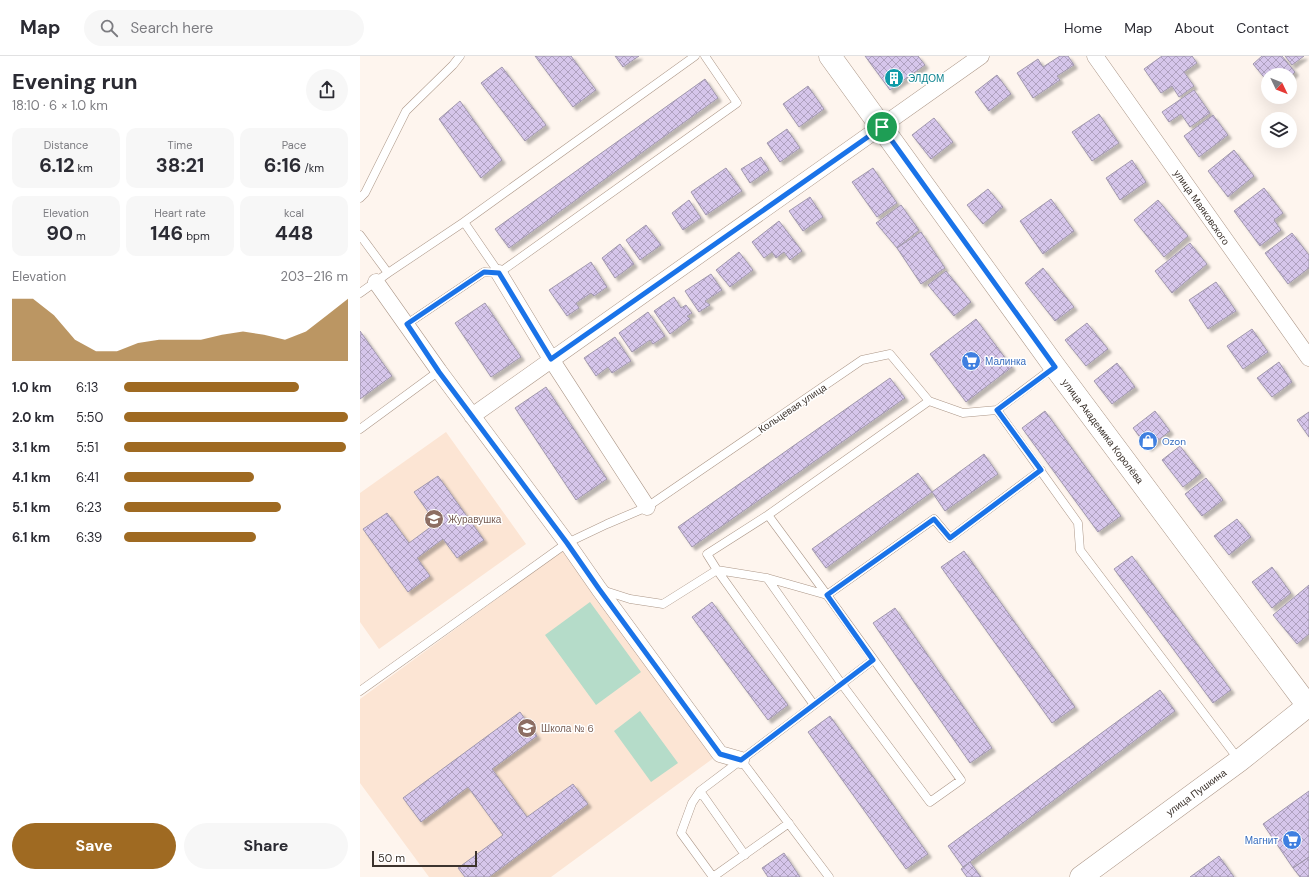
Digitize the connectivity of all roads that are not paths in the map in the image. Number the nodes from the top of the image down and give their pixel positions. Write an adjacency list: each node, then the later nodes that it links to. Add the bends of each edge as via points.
1 (460, 56): 8 (lane, via 406,111 365,193)
2 (706, 56): 11 (lane, via 737,103)
3 (830, 56): 7 (street, улица Академика Королёва)
4 (981, 56): 7 (street)
5 (1095, 56): 15 (street, улица Маяковского)
6 (690, 57): 9 (lane)
7 (882, 127): 16 (street); 17 (street, улица Академика Королёва)
8 (360, 198)
9 (464, 222): 11 (lane); 12 (lane)
10 (360, 235): 12 (lane)
11 (499, 273): 14 (lane, via 484,272); 16 (street)
12 (382, 278): 13 (lane); 14 (street)
13 (360, 293)
14 (407, 324): 18 (street)
15 (1309, 358)
16 (551, 359): 21 (street); 24 (street)
17 (1055, 367): 20 (lane); 35 (street, улица Академика Королёва)
18 (439, 372): 21 (street); 22 (lane)
19 (929, 401): 20 (lane, via 963,413); 24 (lane, Кольцевая улица, via 890,354 862,360); 25 (lane)
20 (997, 410): 23 (lane)
21 (472, 416): 26 (street)
22 (360, 429)
23 (1041, 470): 30 (lane, via 950,538 934,519); 37 (lane, via 1078,523 1080,550)
24 (647, 507): 26 (lane)
25 (768, 516): 27 (lane, via 707,554); 30 (lane)
26 (567, 543): 29 (street); 33 (lane)
27 (717, 570): 28 (lane); 29 (lane, via 663,604 630,599); 34 (lane)
28 (767, 578): 30 (lane); 32 (lane)
29 (599, 589): 36 (street, via 720,754)
30 (827, 595): 31 (lane)
31 (873, 660): 32 (lane); 32 (lane, via 960,780 930,802)
32 (841, 683): 34 (lane)
33 (360, 691)
34 (814, 705): 36 (lane)
35 (1309, 706): 37 (street, улица Пушкина)
36 (741, 760): 38 (lane); 39 (lane)
37 (1239, 761): 43 (street, улица Пушкина)
38 (700, 791): 40 (lane); 41 (lane, via 692,803 681,833)
39 (788, 823): 40 (lane); 42 (lane)
40 (745, 855): 41 (lane)
41 (713, 877)
42 (829, 877)
43 (1081, 877)

